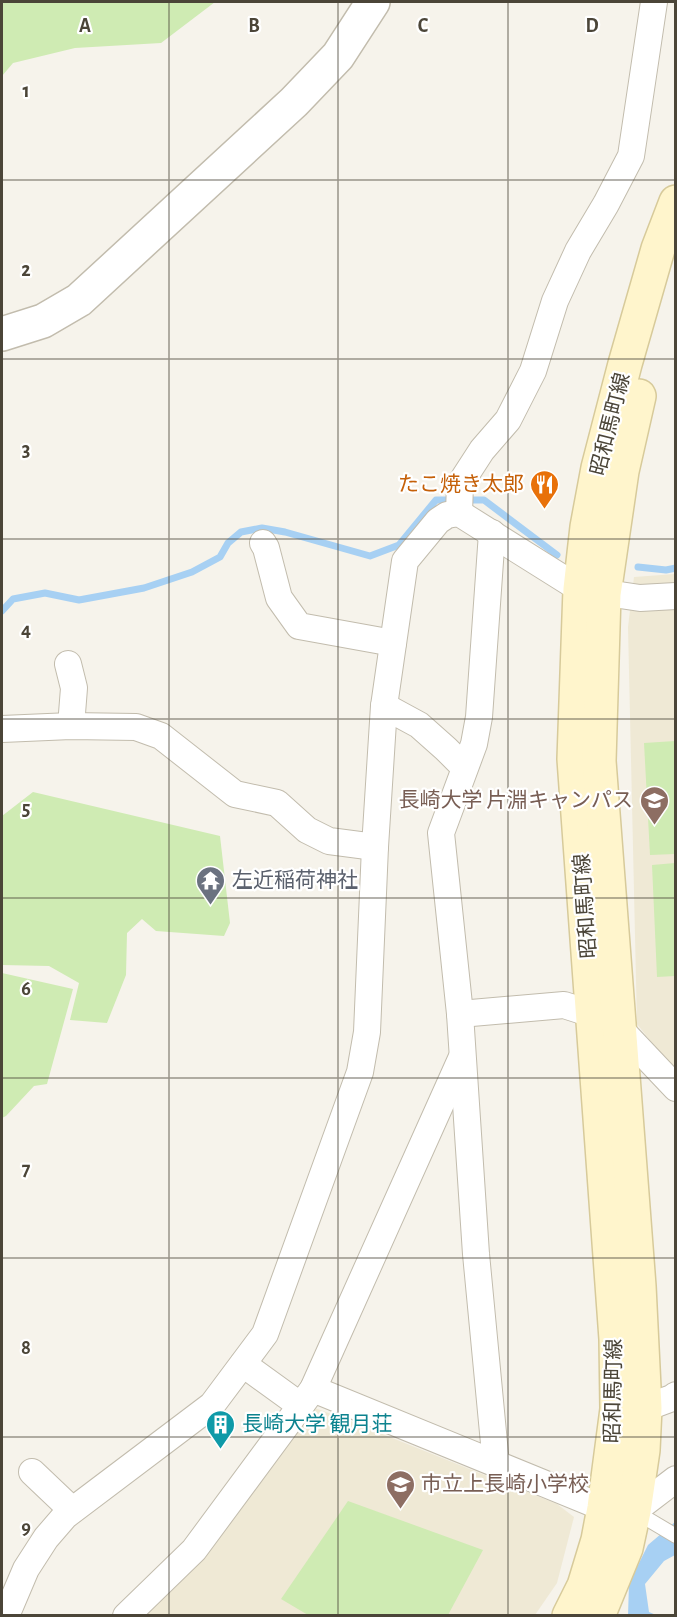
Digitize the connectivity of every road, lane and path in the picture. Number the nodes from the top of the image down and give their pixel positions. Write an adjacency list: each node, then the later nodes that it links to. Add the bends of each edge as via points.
1 (373, 2): 5 (street, via 338,56 302,94 79,300 43,321)
2 (654, 2): 6 (street, via 631,156 578,251 555,302 533,371 508,420 460,484)
3 (675, 202): 9 (main road, 昭和馬町線, via 651,272 598,468 587,528)
4 (675, 270): 9 (main road, 昭和馬町線, via 645,369)
5 (2, 334)
6 (459, 507): 7 (street); 11 (street, via 438,521 405,561)
7 (492, 533): 9 (street); 16 (street, via 479,717)
8 (263, 543): 11 (street, via 279,598 299,626)
9 (592, 591): 10 (street, via 640,598); 19 (main road, 昭和馬町線, via 574,759); 20 (main road, 昭和馬町線, via 600,761)
10 (675, 596)
11 (393, 643): 13 (street)
12 (68, 664): 14 (street, via 74,688)
13 (384, 706): 16 (street, via 419,724); 17 (street)
14 (71, 726): 15 (street); 17 (street, via 136,727 161,736 235,794 277,803 307,830 330,841)
15 (2, 729)
16 (464, 767): 18 (street, via 441,833)
17 (375, 847): 23 (street, via 367,1021 360,1072 265,1334)
18 (460, 1014): 19 (street, via 564,1005); 21 (street)
19 (592, 1014): 20 (street); 26 (main road, 昭和馬町線, via 616,1339)
20 (621, 1030): 22 (street); 26 (main road, 昭和馬町線, via 643,1337)
21 (462, 1056): 25 (street); 27 (street)
22 (675, 1088)
23 (243, 1364): 25 (street); 30 (street, via 212,1404)
24 (675, 1395): 26 (street)
25 (307, 1397): 27 (street); 34 (street, via 194,1550)
26 (631, 1408): 31 (main road, 昭和馬町線)
27 (496, 1464): 31 (street)
28 (32, 1473): 30 (street)
29 (675, 1479): 31 (street)
30 (72, 1510): 33 (street, via 46,1538 26,1569)
31 (631, 1514): 32 (lane); 35 (main road, 昭和馬町線, via 598,1540 584,1586); 36 (main road, 昭和馬町線, via 626,1548)
32 (675, 1536)
33 (6, 1616)
34 (126, 1616)
35 (569, 1616)
36 (598, 1616)

